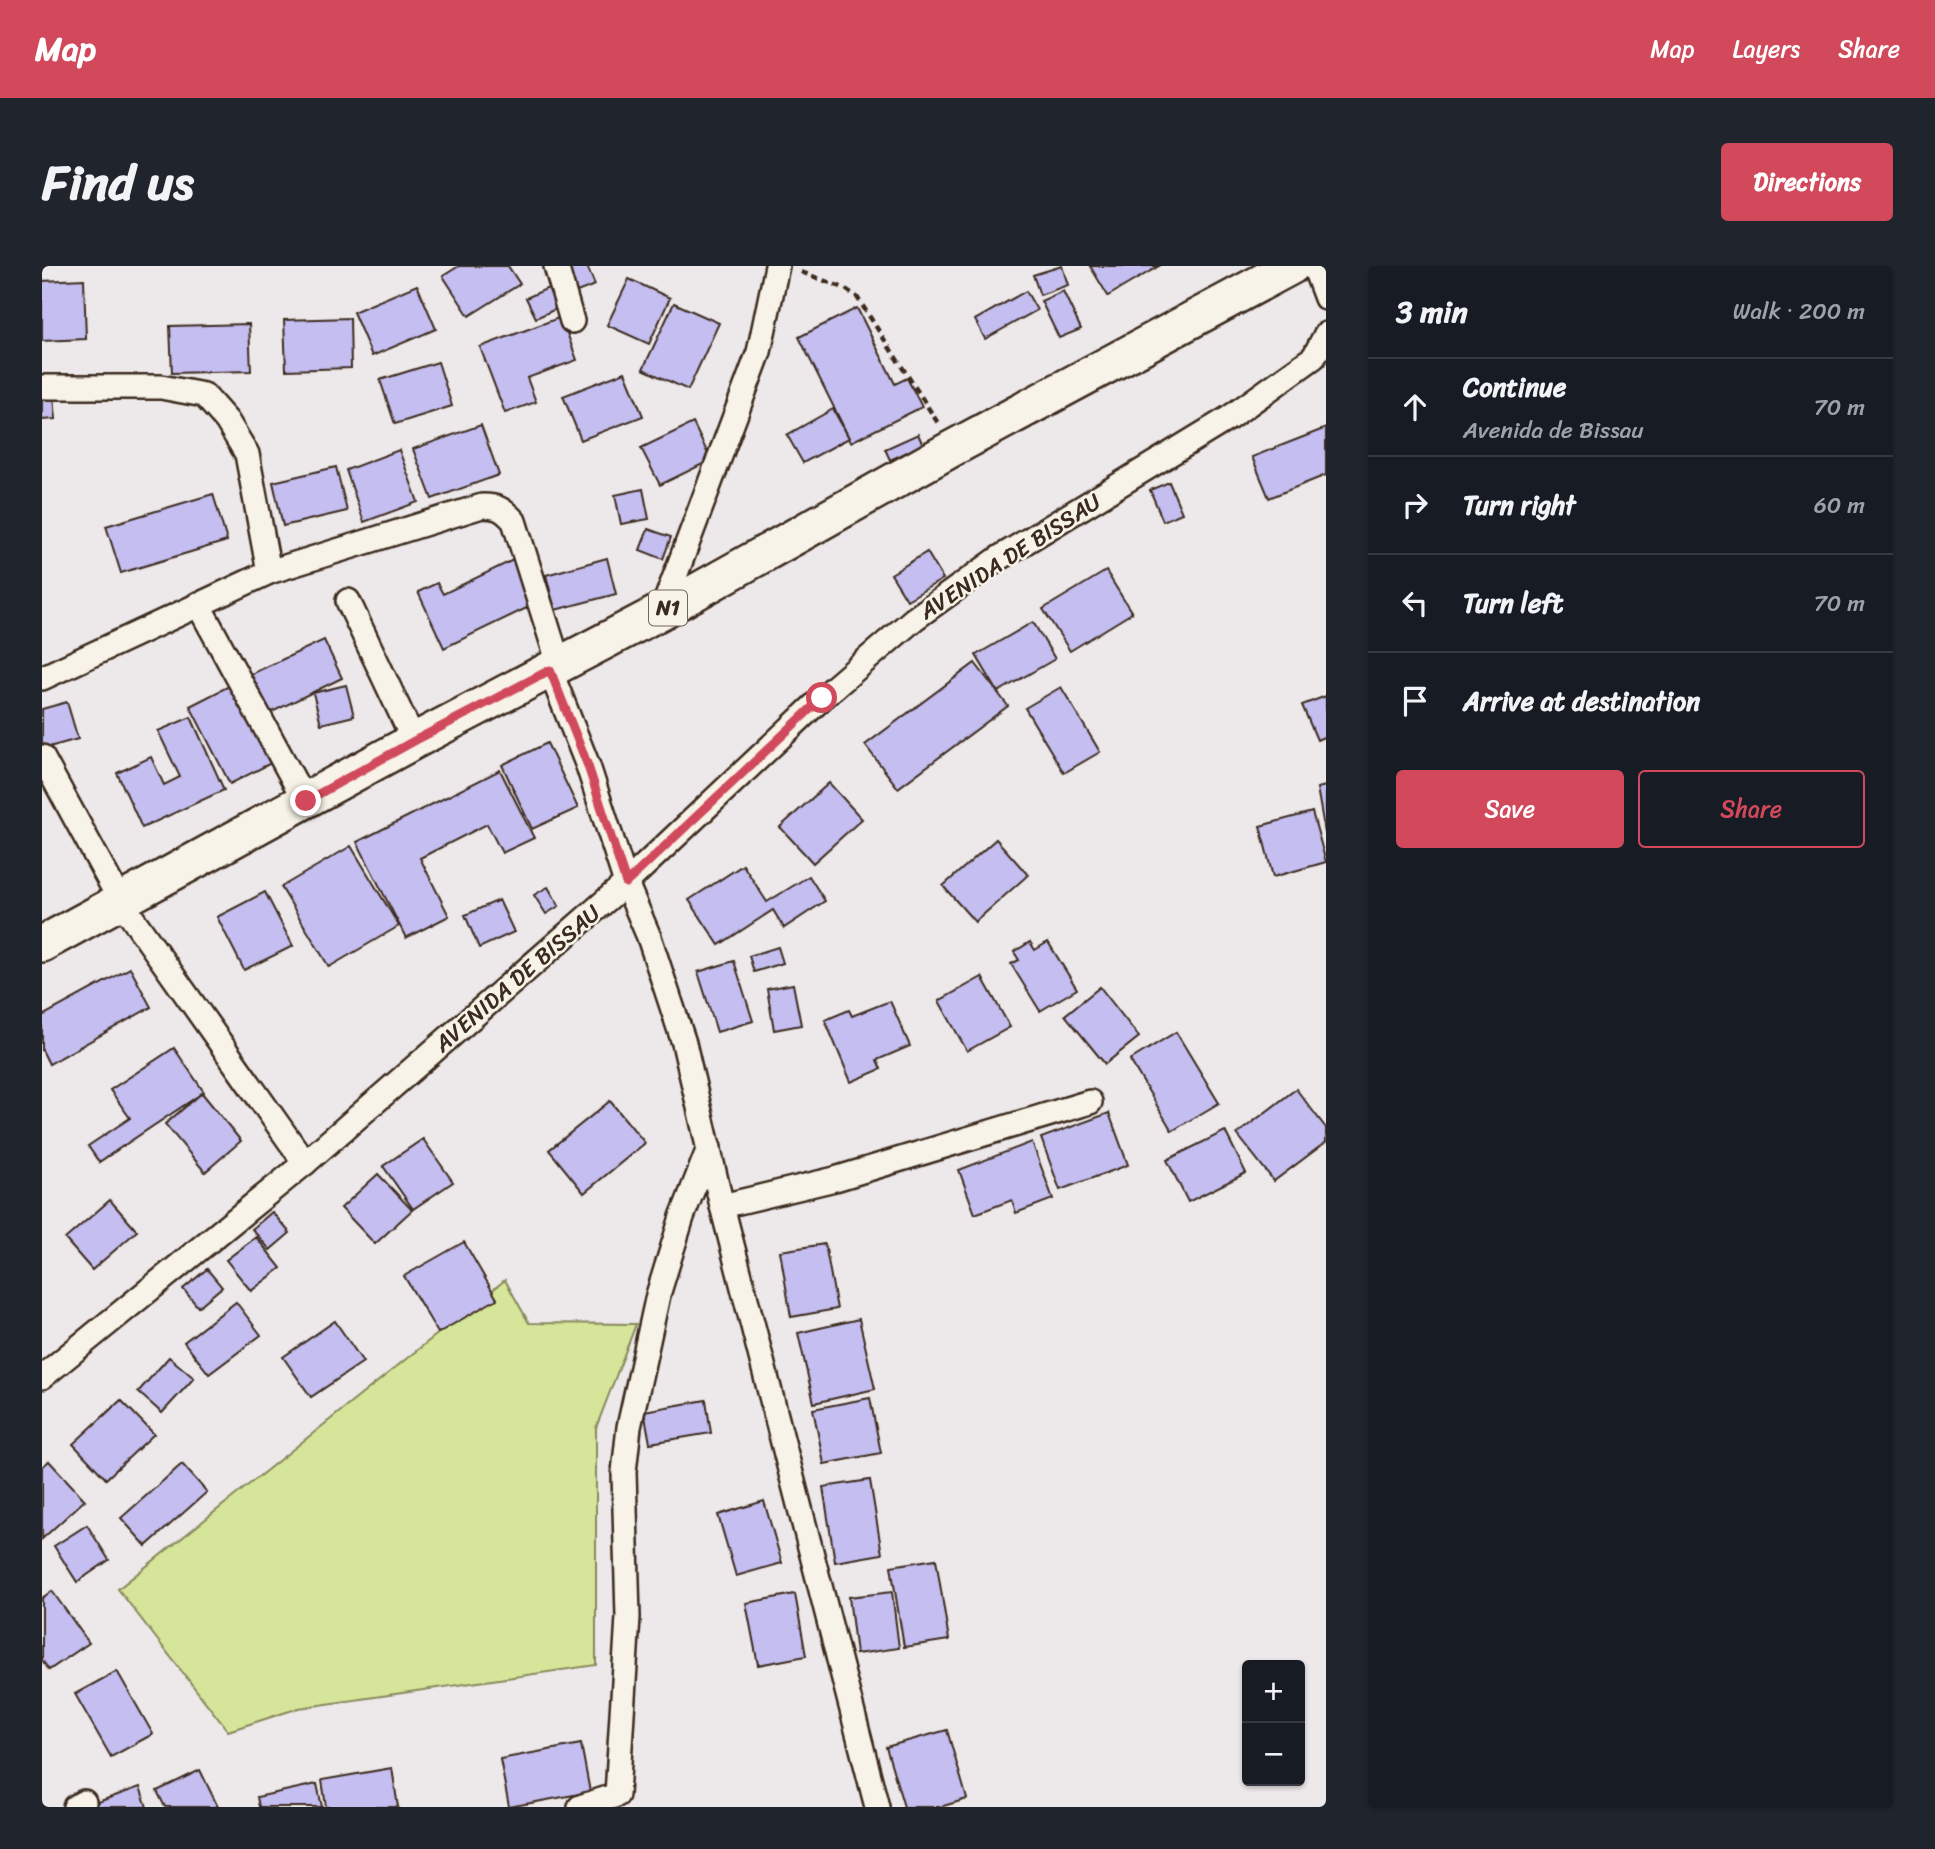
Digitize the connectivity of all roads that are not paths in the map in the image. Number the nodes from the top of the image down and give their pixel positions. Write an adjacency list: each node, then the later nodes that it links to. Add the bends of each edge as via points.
1 (556, 266): 6 (street)
2 (1292, 266): 12 (main road, N1)
3 (1314, 266): 5 (street)
4 (786, 268): 12 (street, via 760,352)
5 (1326, 298)
6 (572, 321)
7 (1326, 334): 18 (street, AVENIDA DE BISSAU, via 1314,357 1240,411 999,558 914,619 822,698)
8 (42, 387): 9 (street, via 161,387 204,395 247,454)
9 (269, 572): 11 (street); 13 (street, via 482,506 496,506 513,521)
10 (348, 601): 15 (street)
11 (198, 604): 14 (street); 17 (street)
12 (662, 611): 13 (main road, N1)
13 (555, 667): 15 (main road, N1); 18 (street)
14 (42, 678)
15 (414, 741): 17 (main road, N1)
16 (42, 757): 19 (street)
17 (306, 801): 19 (main road, N1)
18 (626, 883): 22 (street, via 684,1043); 23 (street, AVENIDA DE BISSAU)
19 (121, 902): 20 (main road, N1); 23 (street)
20 (42, 944)
21 (1090, 1102): 24 (street, via 835,1179)
22 (709, 1148): 24 (street); 26 (street, via 658,1295 629,1427 624,1472 628,1617)
23 (304, 1163): 25 (street, AVENIDA DE BISSAU)
24 (722, 1206): 28 (street)
25 (42, 1377)
26 (617, 1801): 27 (street)
27 (580, 1807)
28 (877, 1807)

